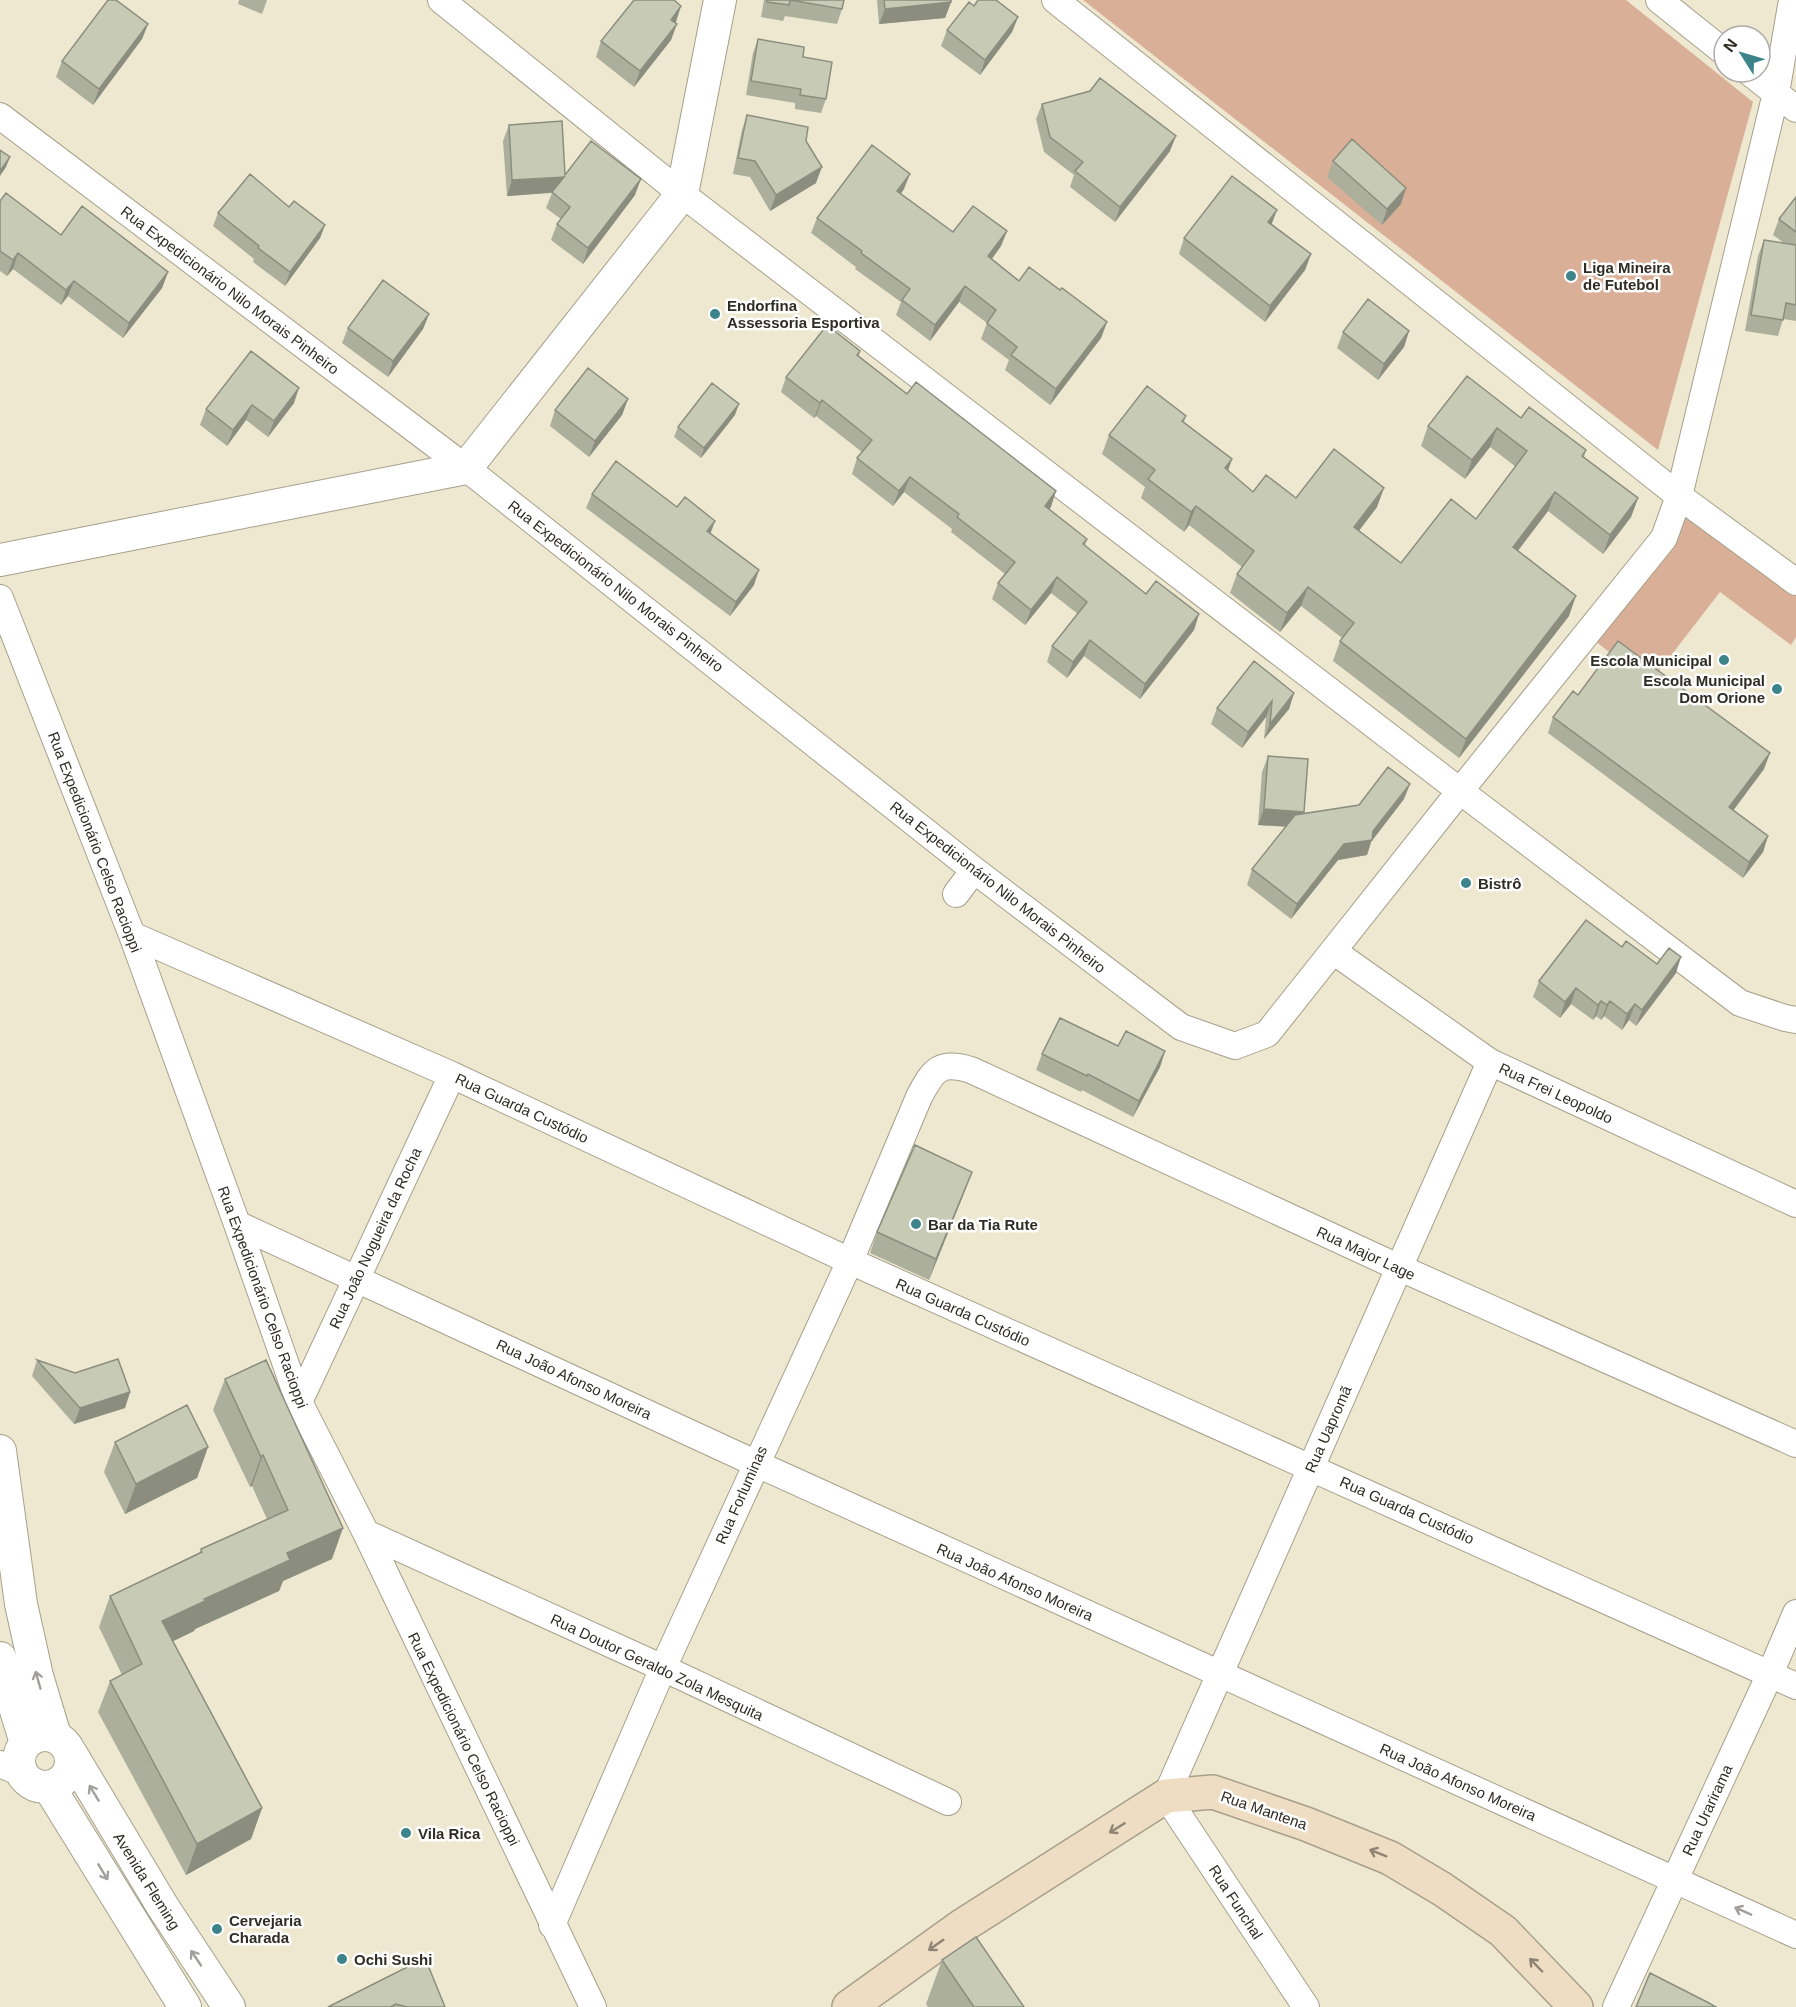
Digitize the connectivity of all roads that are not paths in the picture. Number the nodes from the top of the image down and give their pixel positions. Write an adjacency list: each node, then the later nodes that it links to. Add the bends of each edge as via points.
1 (441, 0): 11 (street)
2 (720, 0): 11 (street)
3 (1055, 0): 13 (street)
4 (1659, 0): 6 (street)
5 (1791, 0): 8 (street)
6 (1712, 42)
7 (1764, 84): 8 (street)
8 (1776, 93): 9 (street); 13 (street)
9 (1796, 109)
10 (0, 116): 12 (street, Rua Expedicionário Nilo Morais Pinheiro)
11 (682, 194): 12 (street); 17 (street)
12 (466, 468): 14 (street); 18 (street, Rua Expedicionário Nilo Morais Pinheiro)
13 (1679, 496): 15 (street); 17 (street, via 1664,538)
14 (0, 560)
15 (1796, 582)
16 (0, 598): 20 (street, Rua Expedicionário Celso Racioppi)
17 (1460, 791): 21 (street); 22 (street, via 1740,1003)
18 (974, 870): 19 (street); 21 (street, Rua Expedicionário Nilo Morais Pinheiro, via 1181,1028 1235,1046 1267,1034)
19 (956, 894)
20 (132, 935): 25 (street, Rua Guarda Custódio); 27 (street, Rua Expedicionário Celso Racioppi)
21 (1334, 951): 23 (street, Rua Frei Leopoldo)
22 (1796, 1020)
23 (1491, 1062): 26 (street, Rua Frei Leopoldo); 29 (street, Rua Uapromã)
24 (938, 1070): 28 (street, Rua Forluminas, via 919,1097); 29 (street, Rua Major Lage, via 954,1065 971,1070)
25 (452, 1075): 28 (street, Rua Guarda Custódio); 30 (street, Rua João Nogueira da Rocha)
26 (1796, 1204)
27 (237, 1224): 30 (street, Rua João Afonso Moreira); 31 (street, Rua Expedicionário Celso Racioppi)
28 (850, 1261): 34 (street, Rua Forluminas); 35 (street, Rua Guarda Custódio)
29 (1400, 1268): 32 (street, Rua Major Lage); 35 (street, Rua Uapromã)
30 (356, 1278): 31 (street, Rua João Nogueira da Rocha); 34 (street, Rua João Afonso Moreira)
31 (298, 1402): 36 (street, Rua Expedicionário Celso Racioppi)
32 (1796, 1443)
33 (0, 1451): 43 (street, Avenida Fleming, one-way to 33, via 37,1676 21,1604)
34 (755, 1463): 39 (street, Rua Forluminas); 41 (street, Rua João Afonso Moreira)
35 (1312, 1467): 40 (street, Rua Guarda Custódio); 41 (street, Rua Uapromã)
36 (366, 1533): 39 (street, Rua Doutor Geraldo Zola Mesquita); 48 (street, Rua Expedicionário Celso Racioppi)
37 (1796, 1613): 40 (street, Rua Urarirama)
38 (0, 1658): 43 (street, Avenida Fleming)
39 (663, 1668): 46 (street, Rua Doutor Geraldo Zola Mesquita); 48 (street, Rua Forluminas)
40 (1770, 1674): 42 (street, Rua Guarda Custódio); 47 (street, Rua Urarirama)
41 (1220, 1675): 45 (street, Rua Uapromã); 47 (street, Rua João Afonso Moreira)
42 (1796, 1686)
43 (27, 1754): 44 (street, via 28,1781); 44 (street, via 71,1761 64,1778); 51 (street, Avenida Fleming, one-way to 43, via 163,1907)
44 (49, 1787): 50 (street, one-way to 50)
45 (1167, 1796): 53 (main road, Rua Mantena, one-way to 53, via 968,1935); 54 (street, Rua Funchal); 55 (main road, Rua Mantena, one-way to 45, via 1503,1931 1390,1858 1213,1792)
46 (948, 1802)
47 (1674, 1880): 49 (street, Rua João Afonso Moreira, one-way to 47); 56 (street, Rua Urarirama)
48 (552, 1925): 52 (street, Rua Expedicionário Celso Racioppi)
49 (1796, 1935)
50 (185, 2007)
51 (229, 2007)
52 (593, 2007)
53 (849, 2007)
54 (1306, 2007)
55 (1576, 2007)
56 (1617, 2007)

